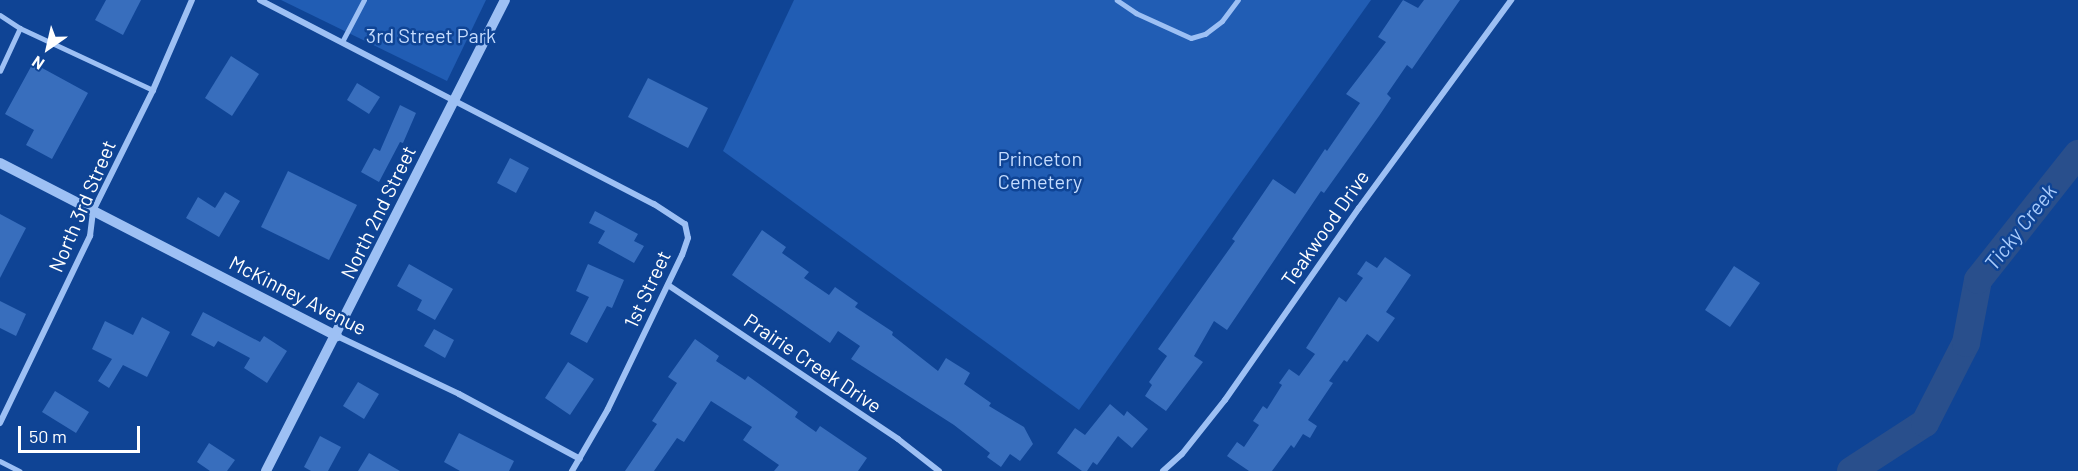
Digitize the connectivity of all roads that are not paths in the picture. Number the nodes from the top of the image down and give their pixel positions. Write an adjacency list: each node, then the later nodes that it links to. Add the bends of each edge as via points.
1 (192, 0): 12 (street, North 3rd Street)
2 (260, 0): 10 (street, 1st Street)
3 (364, 0): 10 (lane)
4 (505, 0): 13 (street, North 2nd Street)
5 (1117, 0): 6 (lane, via 1191,38 1222,21)
6 (1238, 0)
7 (1511, 0): 25 (street, Teakwood Drive, via 1225,400 1182,454)
8 (0, 15): 9 (lane)
9 (20, 28): 11 (lane); 12 (lane)
10 (342, 42): 13 (street, 1st Street)
11 (0, 70)
12 (153, 90): 15 (street, North 3rd Street)
13 (454, 99): 16 (street, 1st Street, via 685,224 688,238); 17 (street, North 2nd Street)
14 (0, 163): 15 (street, McKinney Avenue)
15 (93, 211): 17 (street, McKinney Avenue); 18 (street, North 3rd Street, via 90,236)
16 (668, 285): 19 (street, 1st Street); 24 (street, Prairie Creek Drive, via 898,439)
17 (337, 336): 19 (street, McKinney Avenue, via 459,394); 22 (street, North 2nd Street)
18 (0, 423)
19 (580, 459): 23 (street, 1st Street)
20 (0, 461): 21 (lane)
21 (20, 471)
22 (266, 471)
23 (572, 471)
24 (939, 471)
25 (1163, 471)

